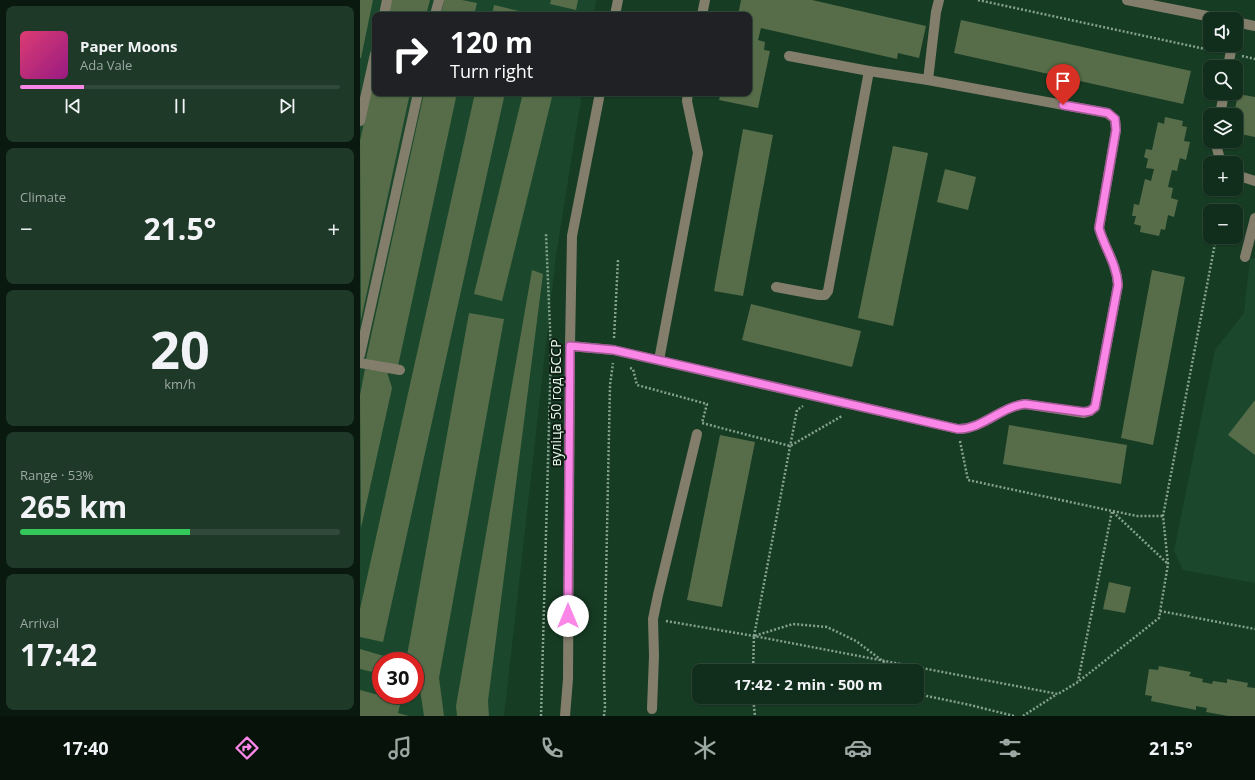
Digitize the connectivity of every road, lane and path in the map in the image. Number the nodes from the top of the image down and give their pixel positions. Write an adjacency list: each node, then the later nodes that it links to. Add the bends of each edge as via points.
1 (387, 0): 8 (street)
2 (439, 0): 9 (street)
3 (618, 0): 10 (street)
4 (705, 0): 11 (street)
5 (939, 0): 21 (street)
6 (978, 0): 15 (path)
7 (1127, 0): 12 (street)
8 (385, 12)
9 (436, 12)
10 (616, 12)
11 (703, 12)
12 (1203, 15)
13 (1243, 24): 14 (street)
14 (1255, 26)
15 (1203, 44)
16 (1237, 52): 18 (path)
17 (789, 56): 20 (street)
18 (1255, 59)
19 (372, 67): 25 (street)
20 (869, 72): 21 (street); 33 (street, via 828,291 825,295 819,295)
21 (928, 80): 44 (street, via 1108,113 1115,119 1116,130 1099,228 1118,275 1118,285 1095,407 1084,412 1016,405 976,426)
22 (417, 96): 36 (street)
23 (599, 96): 34 (street, вуліца 50 год БССР, via 572,236)
24 (688, 96): 37 (street, via 698,152)
25 (360, 121)
26 (1243, 177): 27 (street)
27 (1255, 181)
28 (1255, 218): 31 (street)
29 (546, 234): 62 (path, via 551,352)
30 (1215, 244): 48 (path)
31 (1245, 257)
32 (618, 260): 35 (path)
33 (776, 286)
34 (570, 346): 35 (street); 63 (street, вуліца 50 год БССР, via 568,671)
35 (614, 350): 37 (street)
36 (360, 355)
37 (659, 360): 44 (street)
38 (360, 363): 41 (street)
39 (620, 364): 64 (path, via 613,362 610,385)
40 (626, 367): 46 (path, via 633,369 637,385 707,404 702,423)
41 (400, 370)
42 (807, 403): 46 (path, via 797,410)
43 (838, 412): 46 (path, via 843,415)
44 (958, 429): 47 (path, via 968,480)
45 (697, 434): 51 (street)
46 (790, 446): 53 (path)
47 (1112, 511): 48 (path, via 1137,516); 49 (path); 57 (path)
48 (1163, 516): 49 (path)
49 (1168, 564): 50 (path)
50 (1160, 611): 52 (path); 57 (path, via 1159,618)
51 (653, 619): 53 (path); 61 (street)
52 (1255, 629)
53 (754, 636): 54 (path); 54 (path, via 793,624 827,627 856,641); 55 (path)
54 (884, 661): 56 (path); 59 (path)
55 (753, 664)
56 (888, 664)
57 (1078, 682): 59 (path)
58 (924, 694): 66 (path)
59 (1058, 694): 67 (path)
60 (754, 704): 65 (path)
61 (652, 709)
62 (541, 716)
63 (565, 716)
64 (604, 716)
65 (755, 716)
66 (1014, 716)
67 (1023, 716)

